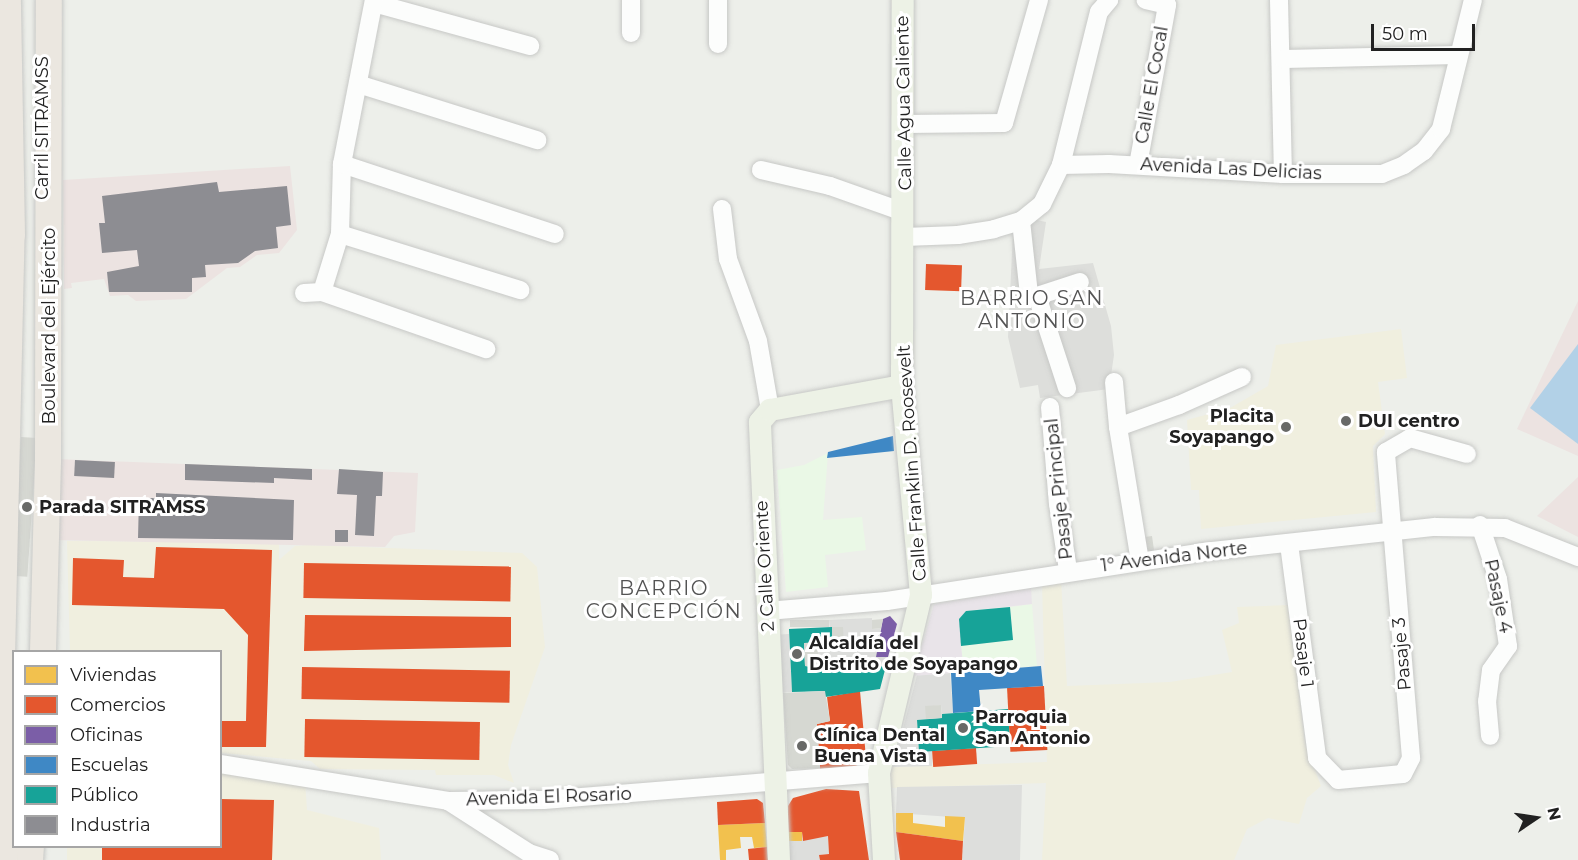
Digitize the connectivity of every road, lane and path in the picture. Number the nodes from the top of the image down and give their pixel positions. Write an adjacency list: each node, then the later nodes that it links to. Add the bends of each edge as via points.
1 (8, 0): 17 (highway, Boulevard del Ejército)
2 (18, 0): 55 (main road, Carril SITRAMSS, via 20,178)
3 (42, 0): 56 (main road, Carril SITRAMSS)
4 (49, 0): 57 (highway, Boulevard del Ejército, via 48,459)
5 (631, 0): 14 (street)
6 (718, 0): 15 (street)
7 (903, 0): 21 (main road, Calle Agua Caliente)
8 (1039, 0): 21 (street, via 1004,123)
9 (1109, 0): 24 (street, via 1100,12)
10 (1146, 0): 25 (street, Calle El Cocal, via 1167,4)
11 (1279, 0): 19 (street)
12 (1473, 0): 18 (street, Avenida Las Delicias)
13 (374, 1): 16 (street); 20 (street)
14 (631, 33)
15 (718, 44)
16 (530, 46)
17 (5, 48): 46 (highway, Boulevard del Ejército, via 12,236)
18 (1460, 54): 19 (street); 27 (street, Avenida Las Delicias, via 1441,129 1425,151 1382,174)
19 (1282, 59): 27 (street)
20 (358, 84): 22 (street); 23 (street)
21 (904, 124): 29 (main road, Calle Agua Caliente)
22 (537, 140)
23 (342, 164): 31 (street); 32 (street)
24 (1061, 165): 25 (street, Avenida Las Delicias); 30 (street, via 1042,204)
25 (1138, 165): 27 (street, Avenida Las Delicias)
26 (761, 170): 29 (street)
27 (1283, 174)
28 (722, 209): 43 (street, via 728,259 758,341)
29 (904, 209): 33 (main road, Calle Franklin D. Roosevelt)
30 (1021, 221): 33 (street, via 958,236); 36 (street, via 1025,285 1029,295)
31 (340, 234): 35 (street); 37 (street, via 314,293)
32 (555, 234)
33 (904, 237): 40 (main road, Calle Franklin D. Roosevelt)
34 (1080, 282): 36 (street)
35 (520, 290)
36 (1037, 296): 41 (street)
37 (486, 349)
38 (1242, 377): 44 (street)
39 (1114, 382): 44 (street)
40 (902, 386): 43 (main road); 53 (main road, Calle Franklin D. Roosevelt)
41 (1067, 388)
42 (1050, 407): 52 (street, Pasaje Principal)
43 (770, 410): 54 (main road, 2 Calle Oriente, via 759,429)
44 (1118, 427): 51 (street)
45 (1467, 454): 48 (street, Pasaje 3, via 1410,438 1386,452)
46 (3, 486): 65 (highway, Boulevard del Ejército, via 1,719)
47 (1480, 525): 48 (street, 1° Avenida Norte); 50 (street, 1° Avenida Norte, via 1504,528); 58 (street, Pasaje 4, via 1498,579 1508,646 1491,670 1487,701)
48 (1391, 532): 49 (street, 1° Avenida Norte); 60 (street, Pasaje 3, via 1411,758 1402,774 1338,780)
49 (1289, 544): 51 (street, 1° Avenida Norte); 60 (street, Pasaje 1)
50 (1578, 557)
51 (1140, 561): 52 (street, 1° Avenida Norte)
52 (1068, 570): 53 (street, 1° Avenida Norte)
53 (921, 595): 54 (street, 1° Avenida Norte); 62 (main road, Calle Franklin D. Roosevelt)
54 (767, 611): 63 (main road, 2 Calle Oriente)
55 (14, 650)
56 (37, 650)
57 (43, 650)
58 (1490, 736)
59 (12, 741): 65 (main road)
60 (1319, 762)
61 (222, 764): 64 (street, Avenida El Rosario)
62 (879, 773): 63 (street, Avenida El Rosario); 69 (main road, Calle Franklin D. Roosevelt)
63 (775, 783): 64 (street, Avenida El Rosario, via 524,801); 68 (main road, 2 Calle Oriente)
64 (448, 801): 67 (street, via 529,854)
65 (6, 807): 66 (highway, Boulevard del Ejército)
66 (4, 849)
67 (550, 860)
68 (779, 860)
69 (884, 860)

